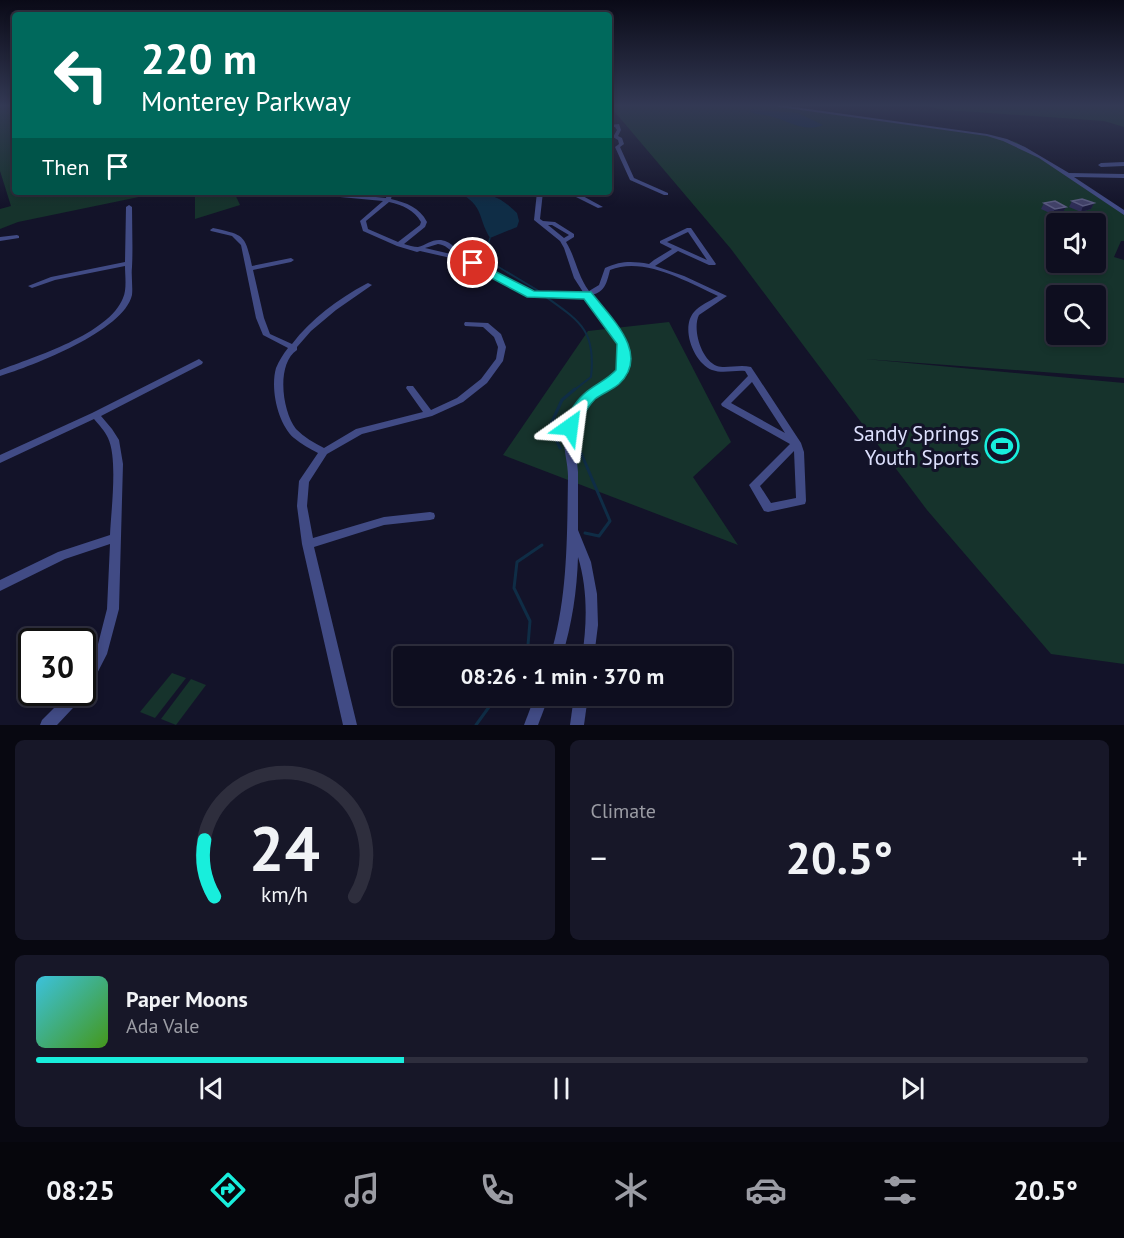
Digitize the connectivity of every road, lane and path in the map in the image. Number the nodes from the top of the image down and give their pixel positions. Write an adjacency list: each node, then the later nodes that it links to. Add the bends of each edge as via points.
1 (620, 140): 9 (street, via 622,144 616,147 632,179)
2 (1005, 140): 5 (street)
3 (1124, 164): 4 (street)
4 (1101, 165)
5 (1066, 175): 6 (street); 7 (street)
6 (1124, 176)
7 (1073, 180): 8 (street); 17 (street)
8 (1124, 181)
9 (666, 194)
10 (338, 195): 14 (street)
11 (389, 195): 14 (street)
12 (541, 195): 31 (street, via 537,220 563,241)
13 (578, 195): 16 (street)
14 (388, 200): 21 (street, via 417,211 424,222 420,230); 21 (street, via 366,216 362,225 370,234)
15 (129, 207): 26 (street)
16 (600, 207)
17 (1124, 213)
18 (213, 230): 28 (street, via 234,236 244,244)
19 (17, 237): 20 (street)
20 (0, 239)
21 (399, 245): 23 (street)
22 (677, 249): 22 (street, via 686,253 713,264 688,229 662,242); 27 (street)
23 (417, 250): 24 (street); 24 (street, via 441,242 453,247)
24 (460, 257): 31 (street, via 537,295)
25 (291, 260): 28 (street)
26 (129, 263): 30 (street); 35 (street, via 127,302 111,321)
27 (651, 266): 31 (street, via 611,266 599,290); 36 (street, via 723,296 695,315 695,346 704,362 713,368 744,367)
28 (251, 268): 33 (street, via 267,335)
29 (368, 285): 33 (street, via 334,307)
30 (32, 286)
31 (587, 295): 44 (street, via 623,344 625,364 612,383 590,396 570,427)
32 (468, 324): 38 (street, via 485,325 498,336 502,347 500,359 484,381 460,400)
33 (294, 348): 41 (street, via 283,361 278,378 281,408 287,427 302,441)
34 (199, 362): 39 (street)
35 (0, 373)
36 (753, 376): 40 (street); 40 (street, via 725,404)
37 (410, 388): 38 (street)
38 (429, 414): 41 (street, via 359,431)
39 (95, 415): 42 (street); 45 (street, via 109,431 117,451)
40 (796, 443): 40 (street, via 801,501 768,508 754,485)
41 (324, 452): 46 (street, via 304,481 302,506)
42 (0, 459)
43 (430, 516): 46 (street, via 384,521)
44 (574, 533): 48 (street); 49 (street, via 585,555 593,610)
45 (116, 538): 47 (street, via 62,555); 50 (street, via 110,630)
46 (308, 544): 55 (street)
47 (0, 586)
48 (559, 646)
49 (590, 646)
50 (96, 663)
51 (65, 706): 54 (street)
52 (538, 706): 56 (street)
53 (580, 706): 57 (street)
54 (47, 725)
55 (350, 725)
56 (531, 725)
57 (577, 725)

